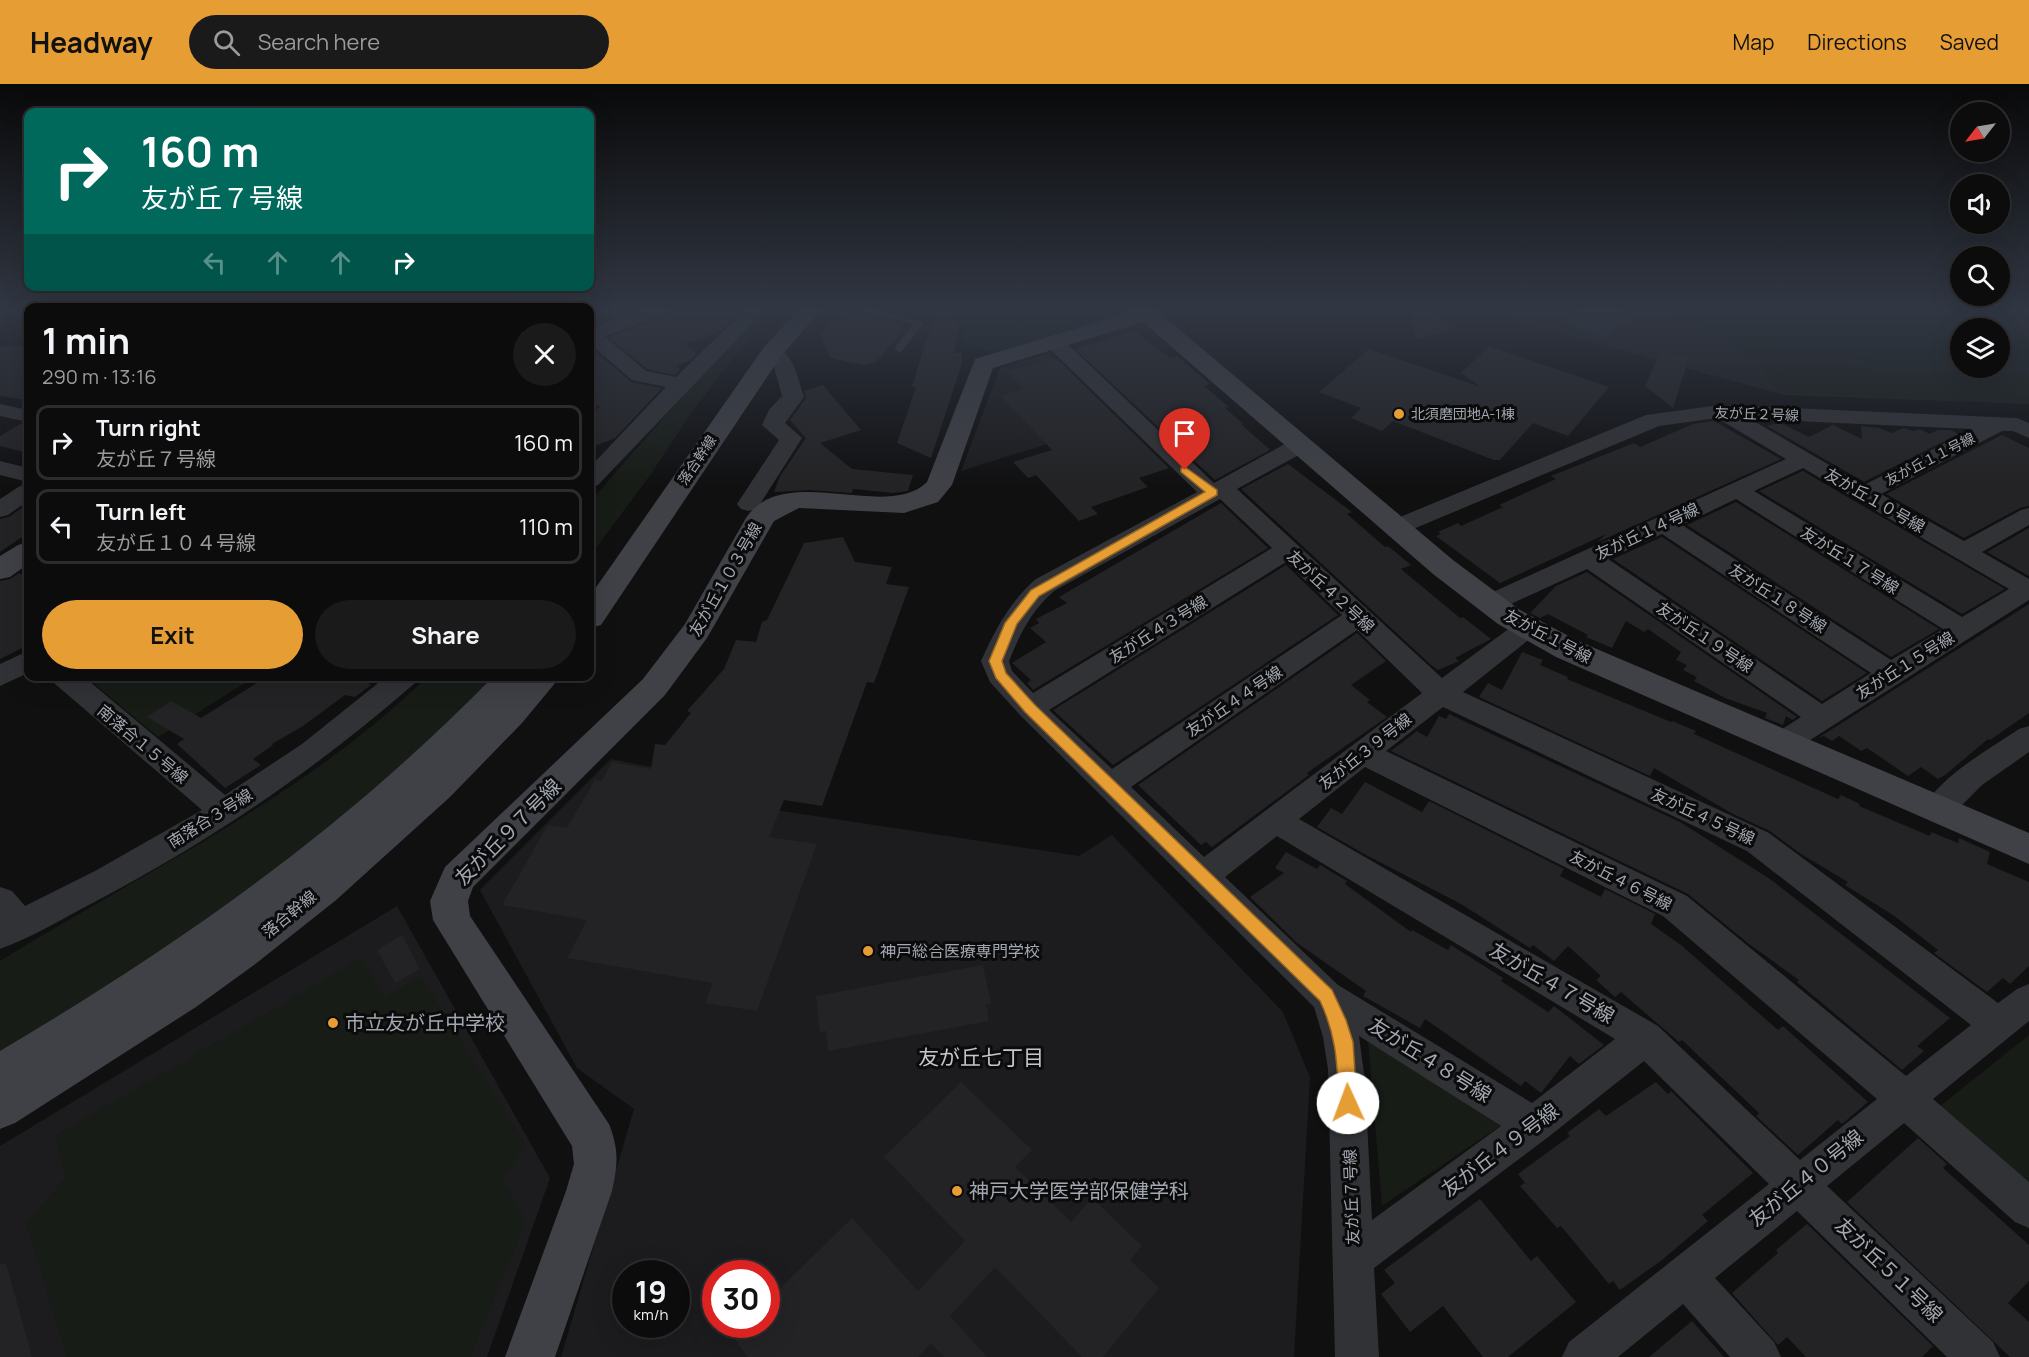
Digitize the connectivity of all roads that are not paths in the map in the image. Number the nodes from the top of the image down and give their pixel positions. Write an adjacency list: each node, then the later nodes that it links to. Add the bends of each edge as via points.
1 (629, 367): 9 (street, via 639,376)
2 (698, 367): 9 (street)
3 (738, 367): 34 (street, 落合幹線)
4 (761, 367): 37 (street, 落合幹線)
5 (784, 367): 24 (street, via 793,397 773,425 791,438)
6 (982, 367): 48 (street, 友が丘１０３号線, via 939,485 928,496 904,505 799,500 766,512 696,631)
7 (1080, 367): 20 (street, 友が丘４２号線, via 1201,485)
8 (1209, 367): 15 (street, 友が丘１号線)
9 (681, 384): 19 (street)
10 (1720, 411): 12 (street, 友が丘２号線); 16 (street, 友が丘１０号線); 28 (street, 友が丘２号線, via 1654,420)
11 (16, 413): 13 (street)
12 (1997, 425): 14 (street, 友が丘２号線, via 2017,425); 23 (street, 友が丘１１号線)
13 (0, 426)
14 (2029, 431)
15 (1300, 445): 20 (street, 友が丘７号線); 28 (street, 友が丘１号線)
16 (1804, 459): 21 (street, 友が丘１４号線); 23 (street, 友が丘１０号線)
17 (0, 468): 18 (street)
18 (24, 474)
19 (594, 476)
20 (1217, 490): 29 (street, 友が丘４２号線); 50 (street, 友が丘７号線, via 1035,593 1012,623 995,661 1000,675)
21 (1737, 490): 27 (street, 友が丘１４号線); 40 (street, 友が丘１７号線)
22 (24, 494): 25 (street)
23 (1864, 494): 30 (street, 友が丘１０号線)
24 (749, 504)
25 (0, 510)
26 (2029, 515): 30 (street)
27 (1664, 524): 32 (street, 友が丘１４号線); 42 (street, 友が丘１８号線)
28 (1397, 527): 36 (street, 友が丘１号線)
29 (1287, 549): 38 (street, 友が丘４２号線); 50 (street, 友が丘４３号線)
30 (1963, 552): 35 (street, 友が丘１０号線)
31 (24, 554): 33 (street)
32 (1589, 558): 36 (street, 友が丘１４号線); 51 (street, 友が丘１９号線)
33 (0, 570)
34 (594, 573)
35 (2029, 590): 40 (street, 友が丘１５号線)
36 (1491, 603): 39 (street, 友が丘１号線)
37 (594, 612)
38 (1358, 617): 49 (street, 友が丘４２号線); 55 (street, 友が丘４４号線)
39 (1527, 628): 49 (street, 友が丘３９号線); 53 (street, 友が丘１号線)
40 (1962, 629): 42 (street, 友が丘１５号線)
41 (24, 663): 43 (street)
42 (1891, 673): 51 (street, 友が丘１５号線)
43 (0, 676)
44 (70, 681): 57 (street, 南落合１５号線)
45 (399, 681): 57 (street, 南落合３号線, via 336,733)
46 (509, 681): 66 (street, 落合幹線, via 426,767 294,878 174,965)
47 (539, 681): 68 (street, 落合幹線, via 426,800 240,953 112,1040)
48 (654, 687): 74 (street, 友が丘９７号線, via 464,871 449,901 452,920 593,1140 596,1164 589,1191)
49 (1440, 693): 54 (street, 友が丘３９号線); 64 (street, 友が丘４５号線, via 1758,842)
50 (1030, 708): 55 (street, 友が丘７号線)
51 (1821, 717): 53 (street, 友が丘１５号線)
52 (2029, 737): 56 (street, via 1971,777)
53 (1783, 743): 56 (street, 友が丘１号線)
54 (1362, 753): 58 (street, 友が丘３９号線); 67 (street, 友が丘４６号線, via 1675,906)
55 (1110, 786): 60 (street, 友が丘７号線)
56 (1938, 809): 59 (street, 友が丘１号線)
57 (223, 811): 61 (street, 南落合３号線, via 94,886)
58 (1275, 820): 60 (street, 友が丘３９号線); 65 (street, 友が丘４７号線)
59 (2029, 849)
60 (1203, 875): 62 (street, 友が丘７号線)
61 (7, 920)
62 (1326, 996): 69 (street, 友が丘４８号線); 72 (street, 友が丘７号線, via 1344,1042)
63 (2029, 1000): 64 (street, 友が丘４０号線)
64 (1999, 1025): 67 (street, 友が丘４０号線)
65 (1645, 1038): 69 (street, 友が丘４９号線); 70 (street, 友が丘４７号線)
66 (0, 1074)
67 (1905, 1099): 70 (street, 友が丘４０号線); 71 (street, 友が丘４６号線)
68 (0, 1108)
69 (1534, 1125): 72 (street, 友が丘４９号線)
70 (1799, 1184): 73 (street, 友が丘４０号線); 78 (street, 友が丘５１号線)
71 (2029, 1208)
72 (1353, 1259): 75 (street, 友が丘７号線)
73 (1685, 1276): 76 (street, 友が丘４０号線); 77 (street)
74 (530, 1357)
75 (1357, 1357)
76 (1584, 1357)
77 (1759, 1357)
78 (1978, 1357)

